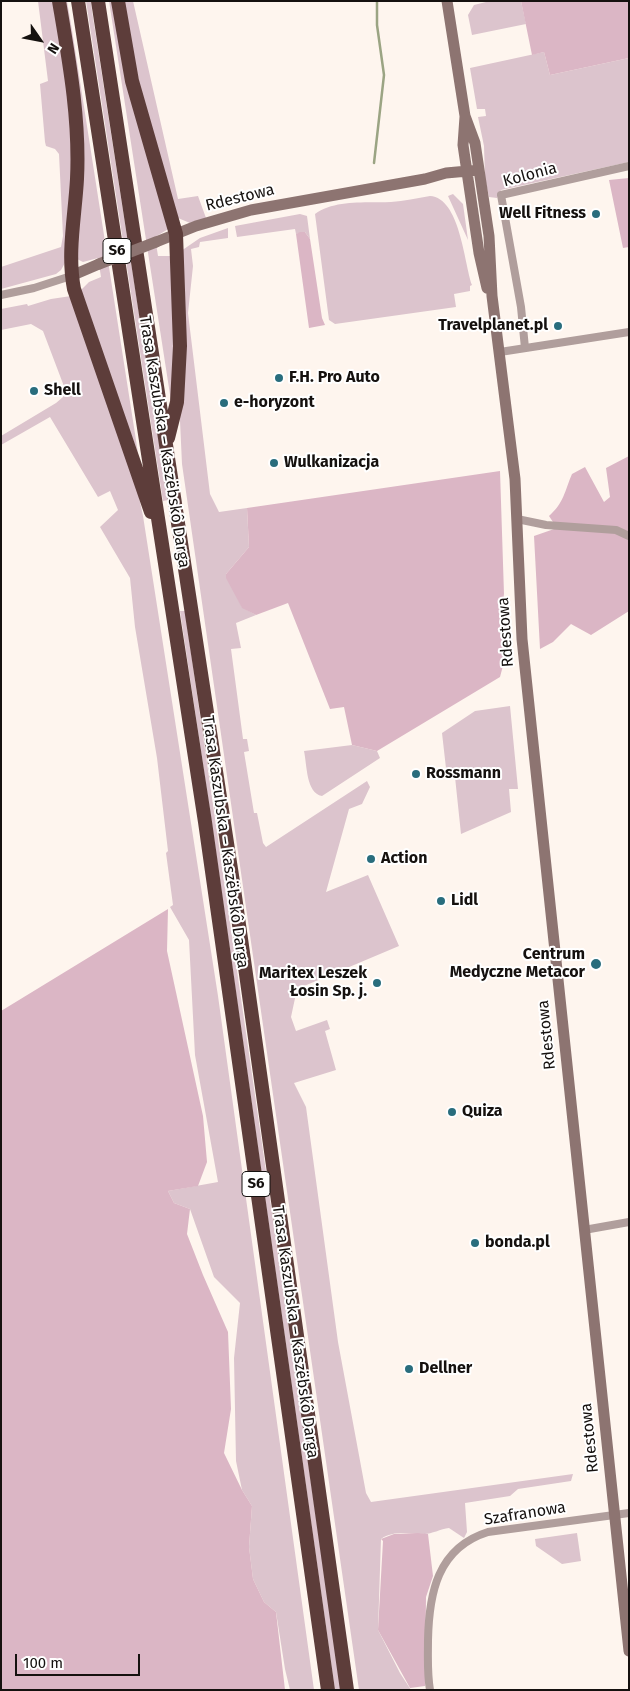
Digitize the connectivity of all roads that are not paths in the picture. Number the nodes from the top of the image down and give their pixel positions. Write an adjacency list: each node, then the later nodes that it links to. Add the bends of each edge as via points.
1 (59, 1): 11 (highway, via 77,131)
2 (78, 1): 20 (highway, Trasa Kaszubska – Kaszëbskô Darga / S6)
3 (98, 1): 17 (highway, Trasa Kaszubska – Kaszëbskô Darga / S6)
4 (118, 1): 10 (highway, via 134,89)
5 (447, 1): 6 (street, Rdestowa)
6 (465, 116): 8 (street, Rdestowa, via 475,143); 9 (street, Rdestowa, via 463,145)
7 (629, 166): 15 (street, Kolonia, via 501,195)
8 (479, 170): 9 (street, Rdestowa); 13 (street, Rdestowa, via 489,236)
9 (467, 172): 10 (street, Rdestowa, via 442,179 425,179 251,210); 13 (street, Rdestowa, via 479,253)
10 (176, 234): 11 (street, Rdestowa, bridge); 17 (highway, via 180,346 177,402)
11 (71, 276): 12 (street); 20 (highway)
12 (1, 296)
13 (492, 296): 16 (street, Rdestowa)
14 (629, 332): 15 (street)
15 (525, 348): 16 (street)
16 (500, 352): 18 (street, Rdestowa)
17 (166, 443): 27 (highway, Trasa Kaszubska – Kaszëbskô Darga / S6, via 233,882)
18 (517, 519): 19 (street, via 616,530); 22 (street, Rdestowa, via 522,639)
19 (629, 536)
20 (163, 546): 26 (highway, Trasa Kaszubska – Kaszëbskô Darga / S6)
21 (629, 1222): 22 (street)
22 (584, 1230): 24 (street, Rdestowa)
23 (629, 1513): 24 (street, Szafranowa)
24 (614, 1514): 25 (street, Rdestowa); 28 (street, Szafranowa, via 488,1532 463,1546 442,1569 432,1594 428,1665)
25 (629, 1651)
26 (328, 1690)
27 (346, 1690)
28 (430, 1690)

